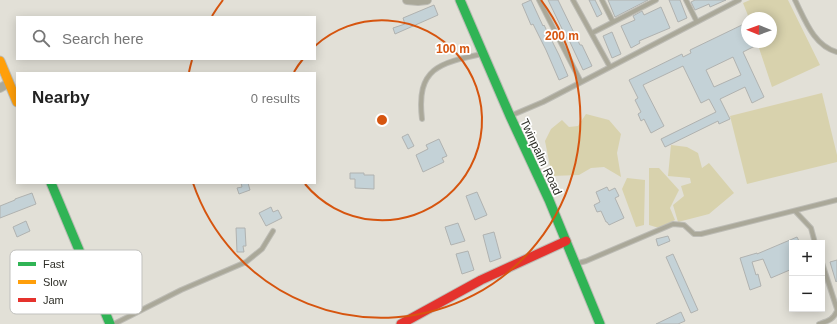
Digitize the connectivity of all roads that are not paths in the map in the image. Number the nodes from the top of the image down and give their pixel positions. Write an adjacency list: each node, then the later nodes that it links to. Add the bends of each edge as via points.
1 (407, 0): 2 (street)
2 (427, 0)
3 (460, 0): 17 (street, Twinpalm Road)
4 (539, 0): 20 (lane)
5 (573, 0): 15 (lane)
6 (602, 0): 13 (lane)
7 (656, 0): 13 (lane)
8 (686, 0): 14 (lane)
9 (725, 0): 12 (lane)
10 (739, 0): 12 (lane)
11 (795, 0): 16 (lane, via 819,43)
12 (728, 6): 14 (lane)
13 (613, 22): 15 (lane)
14 (697, 22): 19 (lane)
15 (592, 33): 19 (lane)
16 (837, 52)
17 (482, 54): 24 (street, Twinpalm Road); 25 (lane, via 452,61 435,69 421,91)
18 (0, 61): 21 (street)
19 (610, 68): 20 (lane)
20 (581, 82): 24 (lane)
21 (9, 83): 22 (street); 23 (street)
22 (0, 88)
23 (16, 100)
24 (510, 116): 31 (street, Twinpalm Road)
25 (422, 119)
26 (51, 184): 32 (street)
27 (837, 200): 28 (lane)
28 (796, 211): 30 (lane, via 811,228); 33 (lane, via 697,235 684,225 673,224)
29 (274, 231): 35 (lane, via 262,249 246,262)
30 (814, 240)
31 (566, 241): 33 (street, Twinpalm Road); 41 (street, via 481,280)
32 (79, 250)
33 (575, 264): 42 (street, Twinpalm Road)
34 (825, 272): 36 (lane)
35 (142, 310)
36 (837, 310): 43 (lane, via 835,317)
37 (106, 314): 39 (street)
38 (134, 314): 40 (lane)
39 (110, 324)
40 (114, 324)
41 (401, 324)
42 (600, 324)
43 (819, 324)

